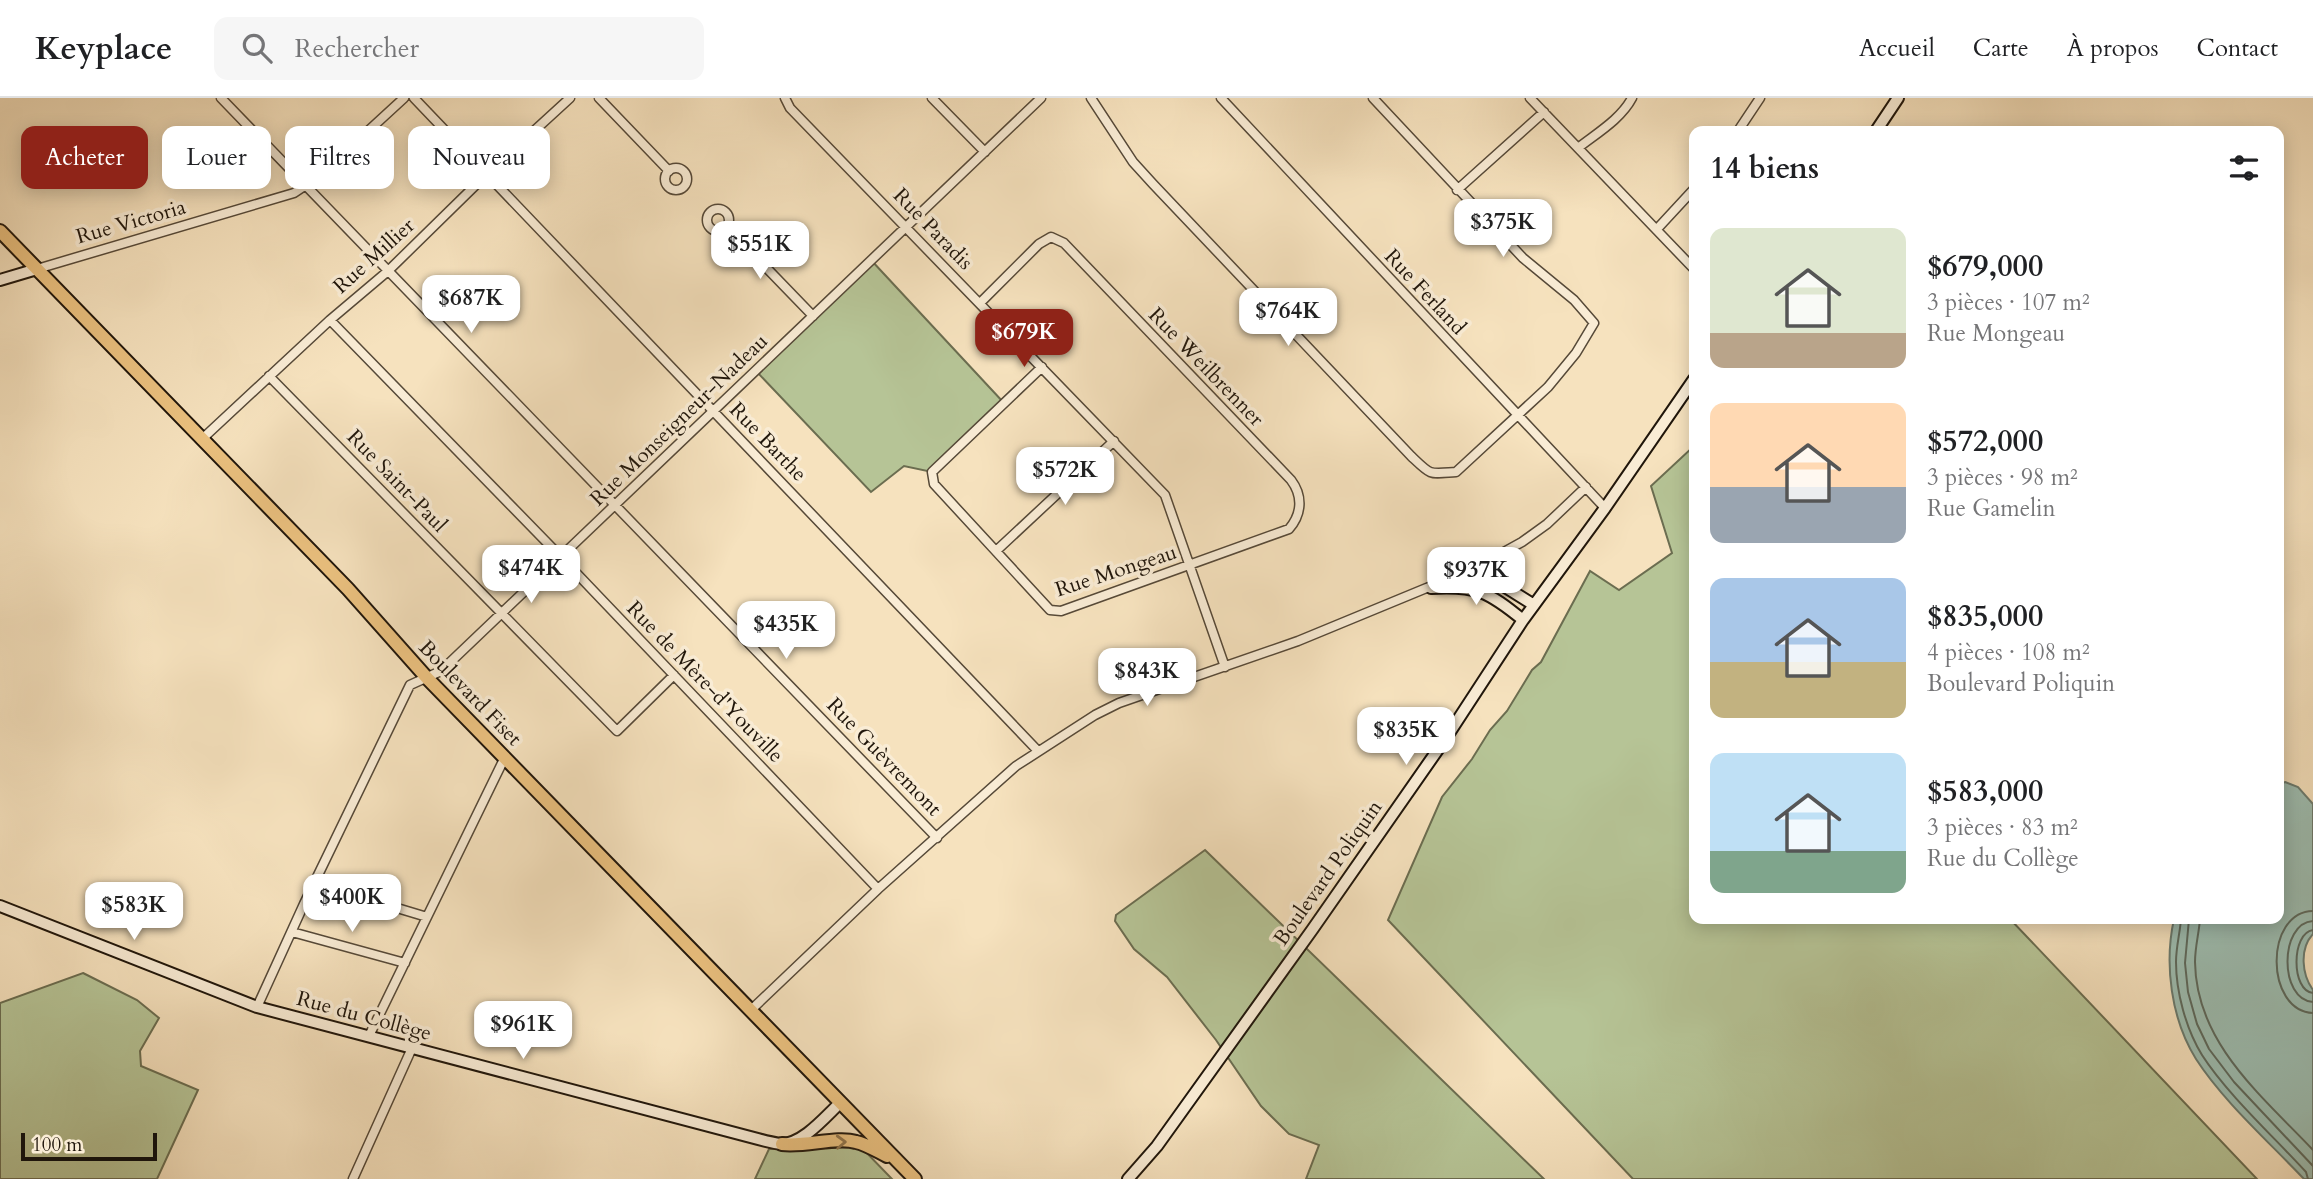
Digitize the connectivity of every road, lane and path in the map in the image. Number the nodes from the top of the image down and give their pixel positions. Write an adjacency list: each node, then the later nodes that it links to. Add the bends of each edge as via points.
1 (221, 98): 24 (street, Rue Guèvremont)
2 (404, 98): 17 (street, Rue Victoria)
3 (414, 98): 18 (street, Rue Barthe)
4 (570, 98): 19 (street, Rue Millier)
5 (599, 98): 25 (street)
6 (785, 98): 33 (street, Rue Paradis)
7 (932, 98): 23 (street)
8 (1041, 98): 23 (street, Rue Monseigneur-Nadeau)
9 (1091, 98): 47 (street, via 1133,162 1426,472 1456,472)
10 (1221, 98): 47 (street, Rue Ferland)
11 (1373, 98): 30 (street)
12 (1531, 98): 16 (street)
13 (1632, 98): 22 (street, via 1610,124)
14 (1760, 98): 20 (street)
15 (1898, 98): 21 (street)
16 (1544, 112): 22 (street); 30 (street)
17 (372, 126)
18 (441, 126)
19 (539, 126)
20 (1741, 126)
21 (1879, 126)
22 (1578, 148): 34 (street)
23 (985, 152): 33 (street, Rue Monseigneur-Nadeau)
24 (285, 165)
25 (669, 171)
26 (300, 189): 37 (street, Rue Victoria)
27 (308, 189): 38 (street, Rue Guèvremont)
28 (472, 189): 38 (street, Rue Millier)
29 (501, 189): 46 (street, Rue Barthe)
30 (1457, 190): 47 (street, via 1594,323 1555,379)
31 (1689, 194): 34 (street)
32 (727, 227): 41 (street)
33 (906, 227): 40 (street, Rue Paradis); 41 (street, Rue Monseigneur-Nadeau)
34 (1657, 229): 36 (street)
35 (0, 231): 37 (main road, Boulevard Fiset)
36 (1689, 264)
37 (37, 269): 39 (street, Rue Victoria); 48 (main road, Boulevard Fiset)
38 (388, 271): 42 (street, Rue Millier); 51 (street, Rue Guèvremont)
39 (0, 280)
40 (980, 303): 43 (street, Rue Paradis); 55 (street, Rue Weilbrenner, via 1040,244 1051,237 1064,243 1298,489 1297,520 1289,529)
41 (813, 316): 46 (street, Rue Monseigneur-Nadeau)
42 (330, 320): 44 (street, Rue Millier); 54 (street, Rue de Mère-d'Youville)
43 (1042, 367): 49 (street, Rue Paradis); 53 (street, Rue Mongeau, via 932,472 934,484)
44 (269, 376): 48 (street, Rue Millier); 60 (street, Rue Saint-Paul)
45 (1689, 386): 52 (street, Boulevard Poliquin)
46 (713, 411): 51 (street, Rue Monseigneur-Nadeau); 65 (street, Rue Barthe)
47 (1518, 416): 50 (street, Rue Ferland)
48 (201, 439): 64 (main road, Boulevard Fiset, via 348,589)
49 (1114, 441): 53 (street); 55 (street, Rue Paradis, via 1165,495)
50 (1586, 487): 52 (street, Rue Ferland); 56 (street, via 1547,524)
51 (614, 505): 54 (street, Rue Monseigneur-Nadeau); 67 (street, Rue Guèvremont)
52 (1605, 509): 59 (street, Boulevard Poliquin)
53 (996, 551): 55 (street, Rue Mongeau, via 1050,610 1061,611)
54 (561, 556): 60 (street, Rue Monseigneur-Nadeau); 63 (street, Rue de Mère-d'Youville)
55 (1191, 565): 62 (street, Rue Paradis)
56 (1475, 568): 57 (street); 58 (street); 59 (street)
57 (1431, 588): 58 (street, via 1463,587); 62 (street)
58 (1490, 595): 61 (street)
59 (1534, 605): 61 (street, Boulevard Poliquin)
60 (501, 613): 63 (street, Rue Saint-Paul, via 617,731); 64 (street, Rue Monseigneur-Nadeau, via 441,671)
61 (1523, 620): 83 (street, Boulevard Poliquin, via 1312,930 1157,1146)
62 (1225, 667): 65 (street, via 1119,703)
63 (674, 675): 69 (street, Rue de Mère-d'Youville)
64 (427, 678): 66 (main road, Boulevard Fiset); 68 (street, Rue Monseigneur-Nadeau, via 411,685)
65 (1038, 751): 67 (street)
66 (505, 757): 71 (street); 75 (main road, Boulevard Fiset)
67 (937, 838): 69 (street)
68 (314, 883): 71 (street); 72 (street, Rue Monseigneur-Nadeau)
69 (878, 889): 75 (street)
70 (0, 906): 74 (street, Rue du Collège)
71 (427, 917): 73 (street)
72 (292, 932): 73 (street); 74 (street, Rue Monseigneur-Nadeau)
73 (405, 963): 76 (street)
74 (257, 1007): 76 (street, Rue du Collège)
75 (751, 1010): 78 (main road, Boulevard Fiset)
76 (369, 1036): 77 (street, Rue du Collège)
77 (412, 1048): 79 (street, Rue du Collège); 81 (street)
78 (840, 1103): 79 (street, via 804,1135); 80 (main road, Boulevard Fiset)
79 (782, 1144): 80 (main road, one-way to 80, via 842,1140)
80 (896, 1160): 82 (main road, Boulevard Fiset)
81 (353, 1179)
82 (915, 1179)
83 (1128, 1179)

